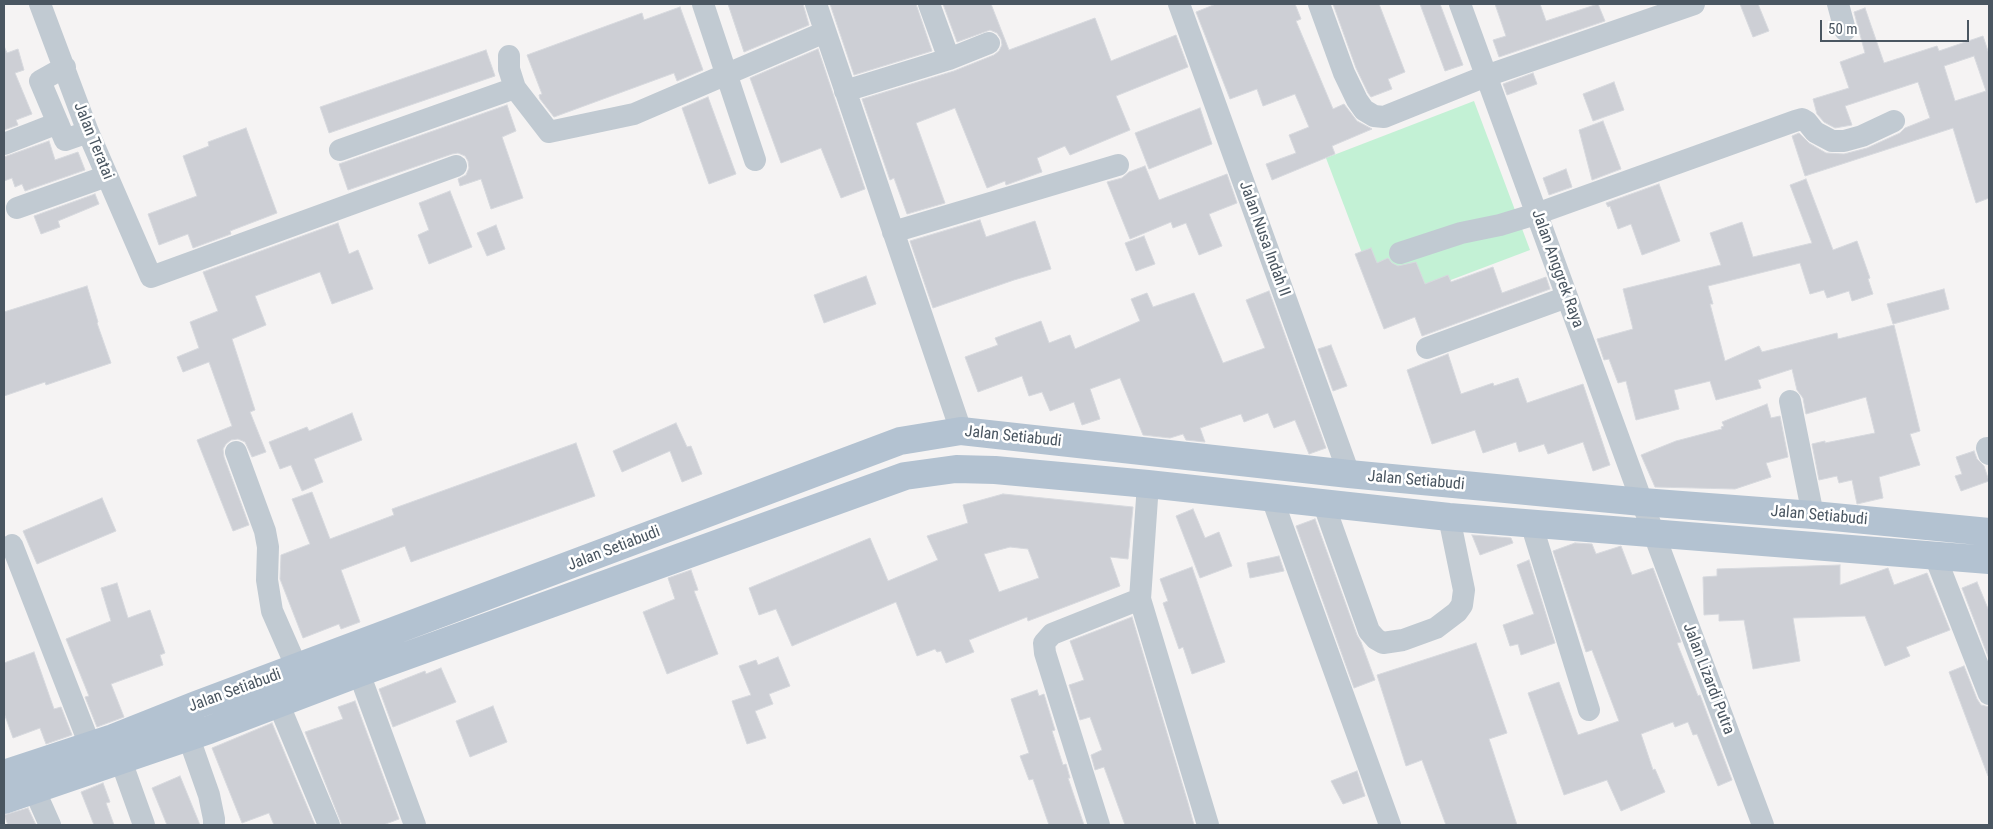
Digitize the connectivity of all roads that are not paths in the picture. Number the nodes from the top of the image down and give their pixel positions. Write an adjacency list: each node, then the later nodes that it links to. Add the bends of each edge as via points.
1 (40, 4): 15 (street, Jalan Teratai)
2 (703, 4): 16 (street)
3 (816, 4): 11 (street)
4 (929, 4): 14 (street)
5 (1179, 4): 38 (street, Jalan Nusa Indah II)
6 (1319, 4): 17 (street, via 1357,100 1374,116 1384,117)
7 (1460, 4): 17 (street, Jalan Anggrek Raya)
8 (1693, 4): 17 (street)
9 (1838, 4): 10 (street)
10 (1845, 30)
11 (825, 32): 16 (street); 19 (street)
12 (989, 43): 14 (street)
13 (509, 56): 18 (street)
14 (949, 59): 19 (street)
15 (65, 67): 21 (street, via 40,81); 22 (street, Jalan Teratai)
16 (725, 74): 18 (street, via 634,114 549,132); 25 (street)
17 (1486, 76): 30 (street, Jalan Anggrek Raya)
18 (515, 88): 24 (street)
19 (845, 90): 31 (street)
20 (1894, 121): 30 (street, via 1862,136 1832,141 1815,132 1802,119 1795,120)
21 (58, 123): 22 (street, via 66,140); 23 (street)
22 (88, 132): 28 (street, Jalan Teratai)
23 (4, 144)
24 (340, 150)
25 (755, 160)
26 (456, 166): 28 (street, Jalan Teratai, via 150,278)
27 (1118, 166): 31 (street)
28 (107, 176): 29 (street)
29 (17, 208)
30 (1536, 214): 32 (street); 33 (street, Jalan Anggrek Raya)
31 (893, 232): 36 (street)
32 (1400, 253)
33 (1567, 297): 34 (street); 42 (street, Jalan Anggrek Raya)
34 (1427, 348)
35 (1790, 401): 43 (street)
36 (961, 431): 38 (main road, Jalan Setiabudi); 52 (main road, Jalan Setiabudi, via 900,441)
37 (236, 452): 52 (street, via 265,531 268,547 266,580 272,611)
38 (1349, 474): 42 (main road, Jalan Setiabudi)
39 (1148, 484): 40 (main road, Jalan Setiabudi); 51 (street); 53 (main road, Jalan Setiabudi, via 996,470 956,469 905,476)
40 (1272, 498): 41 (main road, Jalan Setiabudi); 70 (street)
41 (1323, 502): 44 (main road, Jalan Setiabudi); 44 (street, via 1369,631 1383,643 1403,640 1436,628 1462,605 1464,590)
42 (1642, 502): 43 (main road, Jalan Setiabudi); 47 (street, Jalan Anggrek Raya)
43 (1813, 515): 46 (main road, Jalan Setiabudi)
44 (1449, 517): 45 (main road, Jalan Setiabudi)
45 (1531, 523): 47 (main road, Jalan Setiabudi); 56 (street)
46 (1989, 532)
47 (1654, 534): 49 (main road, Jalan Setiabudi); 71 (street, Jalan Lizardi Putra)
48 (12, 545): 59 (street)
49 (1935, 556): 50 (main road, Jalan Setiabudi); 54 (street)
50 (1989, 560)
51 (1140, 599): 68 (street, via 1052,634 1044,643); 69 (street)
52 (297, 668): 57 (main road, Jalan Setiabudi)
53 (359, 673): 55 (main road, Jalan Setiabudi); 67 (street)
54 (1989, 694)
55 (279, 704): 58 (main road, Jalan Setiabudi); 66 (street)
56 (1589, 710)
57 (180, 712): 58 (street); 59 (main road, Jalan Setiabudi)
58 (188, 738): 59 (main road, Jalan Setiabudi); 65 (street, via 209,795)
59 (106, 753): 60 (main road, Jalan Setiabudi); 61 (main road, Jalan Setiabudi); 64 (street)
60 (4, 774)
61 (34, 789): 62 (main road, Jalan Setiabudi); 63 (street)
62 (4, 800)
63 (50, 825)
64 (144, 825)
65 (214, 825)
66 (329, 825)
67 (415, 825)
68 (1099, 825)
69 (1208, 825)
70 (1390, 825)
71 (1763, 825)

